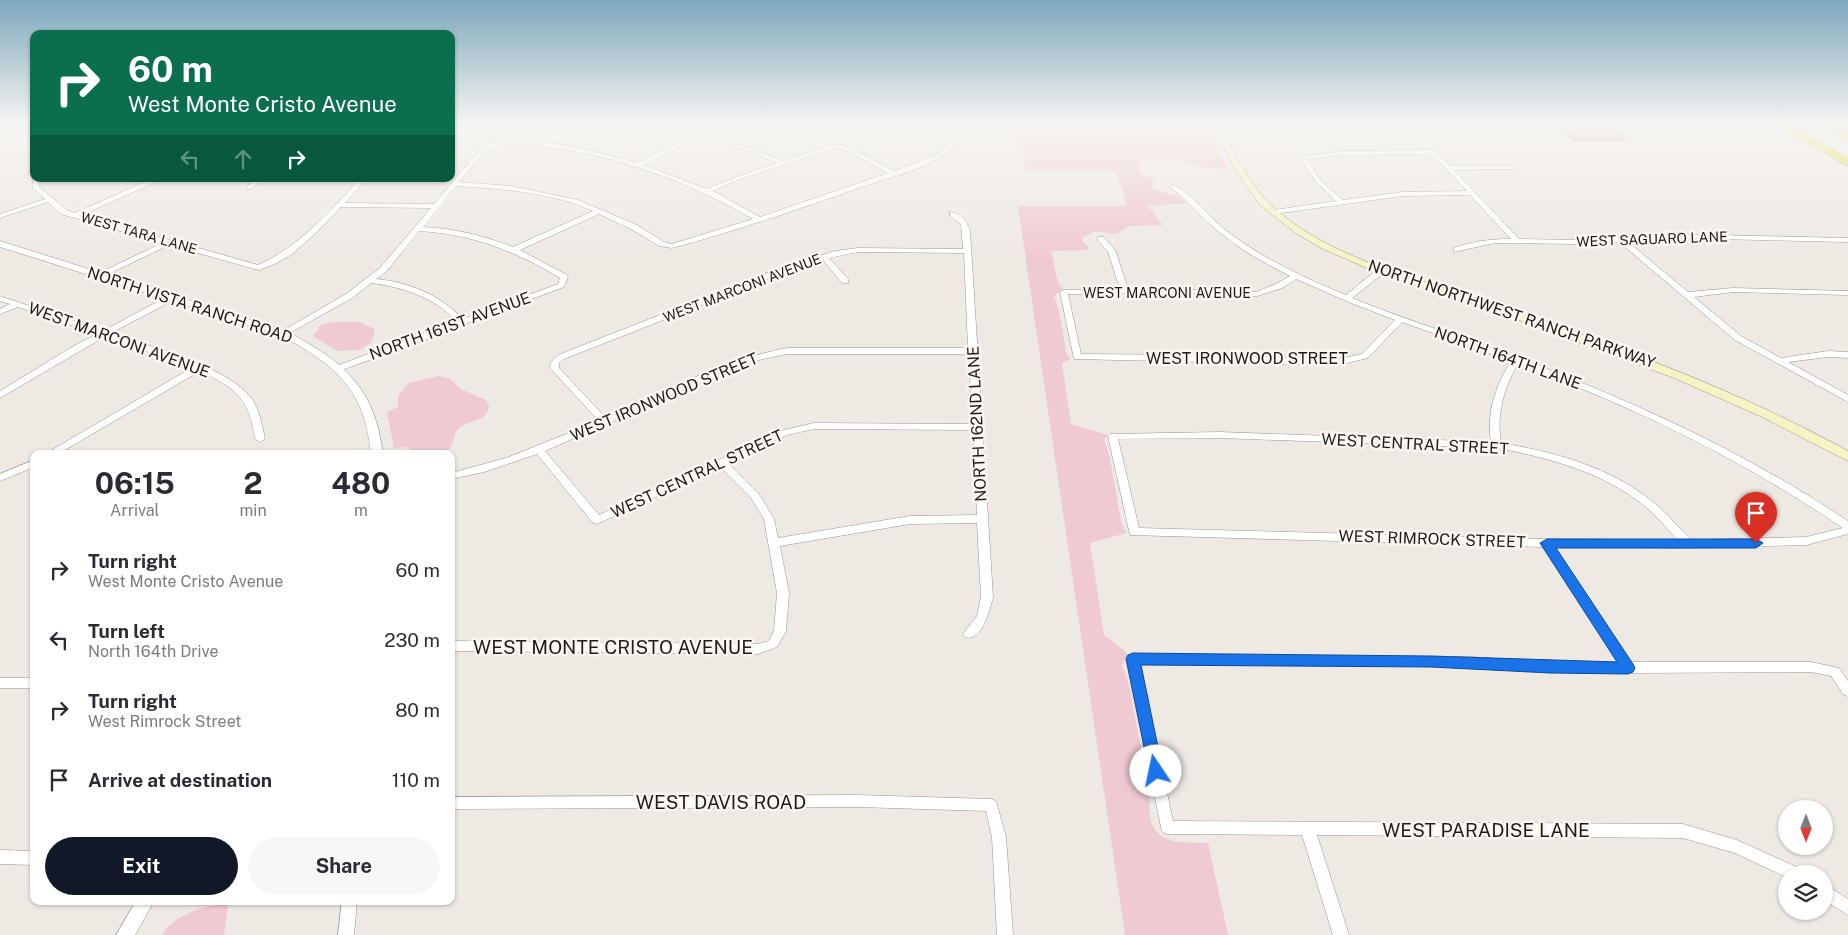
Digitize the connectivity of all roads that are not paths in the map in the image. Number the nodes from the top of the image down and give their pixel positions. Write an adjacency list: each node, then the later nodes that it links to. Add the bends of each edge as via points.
1 (468, 168): 15 (street)
2 (649, 168): 18 (street)
3 (769, 168): 18 (street)
4 (882, 168): 10 (street)
5 (911, 168): 10 (street)
6 (1239, 168): 25 (main road, NORTH NORTHWEST RANCH PARKWAY, via 1247,182)
7 (1309, 168): 21 (street, via 1319,182)
8 (1449, 168): 9 (street); 19 (street)
9 (1472, 168)
10 (894, 174): 29 (street)
11 (35, 182): 20 (street, WEST TARA LANE, via 36,188)
12 (150, 182): 27 (street)
13 (256, 182): 17 (street)
14 (360, 182): 22 (street)
15 (454, 184): 23 (street); 24 (street, via 548,194)
16 (1172, 187): 43 (street, NORTH 164TH LANE, via 1183,193 1234,240)
17 (249, 188)
18 (708, 191): 29 (street)
19 (1472, 193): 21 (street, via 1403,194); 34 (street)
20 (48, 200): 27 (street, WEST TARA LANE, via 64,212); 28 (street)
21 (1341, 202): 25 (street)
22 (339, 205): 23 (street); 35 (street, WEST TARA LANE, via 290,252 258,268)
23 (436, 206): 30 (street)
24 (600, 211): 29 (street, via 662,244 672,246); 37 (street)
25 (1274, 212): 41 (main road, NORTH NORTHWEST RANCH PARKWAY, via 1327,246)
26 (952, 214): 39 (street, NORTH 162ND LANE, via 964,223)
27 (76, 215): 35 (street, WEST TARA LANE)
28 (0, 216)
29 (759, 219)
30 (417, 229): 37 (street, via 480,237); 44 (street)
31 (1101, 239): 46 (street, via 1112,252)
32 (1620, 239): 33 (street, WEST SAGUARO LANE, via 1701,235); 34 (street, WEST SAGUARO LANE); 48 (street)
33 (1848, 240)
34 (1517, 241): 38 (street, WEST SAGUARO LANE, via 1469,245)
35 (169, 242): 42 (street)
36 (0, 244): 42 (street, NORTH VISTA RANCH ROAD)
37 (515, 250): 55 (street, NORTH 161ST AVENUE, via 564,277 561,285)
38 (1457, 250)
39 (967, 251): 40 (street, WEST MARCONI AVENUE, via 858,250); 58 (street, NORTH 162ND LANE)
40 (824, 257): 45 (street); 67 (street, WEST MARCONI AVENUE, via 561,357 554,368)
41 (1382, 270): 51 (street); 74 (main road, NORTH NORTHWEST RANCH PARKWAY, via 1663,368 1754,408)
42 (102, 275): 50 (street, NORTH VISTA RANCH ROAD)
43 (1296, 276): 46 (street, WEST MARCONI AVENUE, via 1256,294); 51 (street, NORTH 164TH LANE)
44 (371, 281): 55 (street, via 387,281 412,289 451,310); 57 (street)
45 (845, 281)
46 (1125, 292): 60 (street, WEST MARCONI AVENUE, via 1064,292)
47 (1848, 293): 48 (street, via 1733,290)
48 (1686, 295): 62 (street, via 1738,338)
49 (0, 298): 52 (street, WEST MARCONI AVENUE)
50 (172, 298): 56 (street); 57 (street, NORTH VISTA RANCH ROAD)
51 (1347, 298): 54 (street, NORTH 164TH LANE)
52 (16, 304): 53 (street); 56 (street, WEST MARCONI AVENUE)
53 (0, 312)
54 (1400, 318): 60 (street, WEST IRONWOOD STREET, via 1365,356 1339,362); 61 (street, NORTH 164TH LANE)
55 (463, 323): 64 (street, NORTH 161ST AVENUE)
56 (103, 334): 63 (street, WEST MARCONI AVENUE); 65 (street)
57 (283, 334): 64 (street, NORTH VISTA RANCH ROAD, via 325,356)
58 (973, 351): 67 (street, WEST IRONWOOD STREET, via 786,351 766,354); 68 (street, NORTH 162ND LANE)
59 (1848, 355): 62 (street, via 1828,354)
60 (1077, 357)
61 (1516, 360): 70 (street, via 1506,376 1498,406 1493,433); 80 (street, NORTH 164TH LANE, via 1688,430 1758,468)
62 (1778, 361): 66 (street)
63 (200, 367): 69 (street, WEST MARCONI AVENUE, via 231,382 246,397 257,414); 72 (street)
64 (339, 368): 73 (street, NORTH VISTA RANCH ROAD, via 362,397 374,425)
65 (0, 395)
66 (1848, 399)
67 (604, 421): 71 (street, WEST IRONWOOD STREET)
68 (977, 426): 75 (street, WEST CENTRAL STREET, via 814,426 784,433); 79 (street, NORTH 162ND LANE)
69 (260, 439)
70 (1497, 445): 82 (street, WEST CENTRAL STREET, via 1220,435 1113,436); 85 (street, WEST CENTRAL STREET, via 1571,461 1596,472 1649,504)
71 (538, 449): 75 (street, WEST CENTRAL STREET, via 597,520); 77 (street, WEST IRONWOOD STREET, via 486,468)
72 (57, 450)
73 (377, 450)
74 (1848, 457)
75 (722, 463): 83 (street, via 764,507)
76 (29, 466): 78 (street)
77 (455, 475)
78 (0, 478)
79 (983, 519): 83 (street, via 910,520); 86 (street, NORTH 162ND LANE, via 986,607)
80 (1848, 526)
81 (1848, 530): 85 (street, WEST RIMROCK STREET, via 1806,541)
82 (1134, 532): 84 (street, WEST RIMROCK STREET)
83 (774, 543): 87 (street, WEST MONTE CRISTO AVENUE, via 783,593 780,631 773,644 758,649)
84 (1547, 543): 85 (street, WEST RIMROCK STREET); 88 (street)
85 (1688, 544)
86 (969, 634)
87 (455, 646)
88 (1628, 668): 91 (street, via 1811,667 1835,672); 93 (street, WEST PARADISE LANE, via 1461,662 1133,659 1167,828)
89 (0, 683): 90 (street)
90 (30, 683)
91 (1848, 691)
92 (455, 803): 103 (street, WEST DAVIS ROAD, via 858,801 991,804 999,836)
93 (1308, 830): 96 (street, WEST PARADISE LANE, via 1683,831 1737,847); 104 (street)
94 (0, 857): 95 (street)
95 (30, 858)
96 (1778, 866)
97 (1833, 897): 100 (street)
98 (144, 905): 101 (street)
99 (350, 905): 102 (street)
100 (1848, 908)
101 (126, 935)
102 (346, 935)
103 (1005, 935)
104 (1341, 935)

